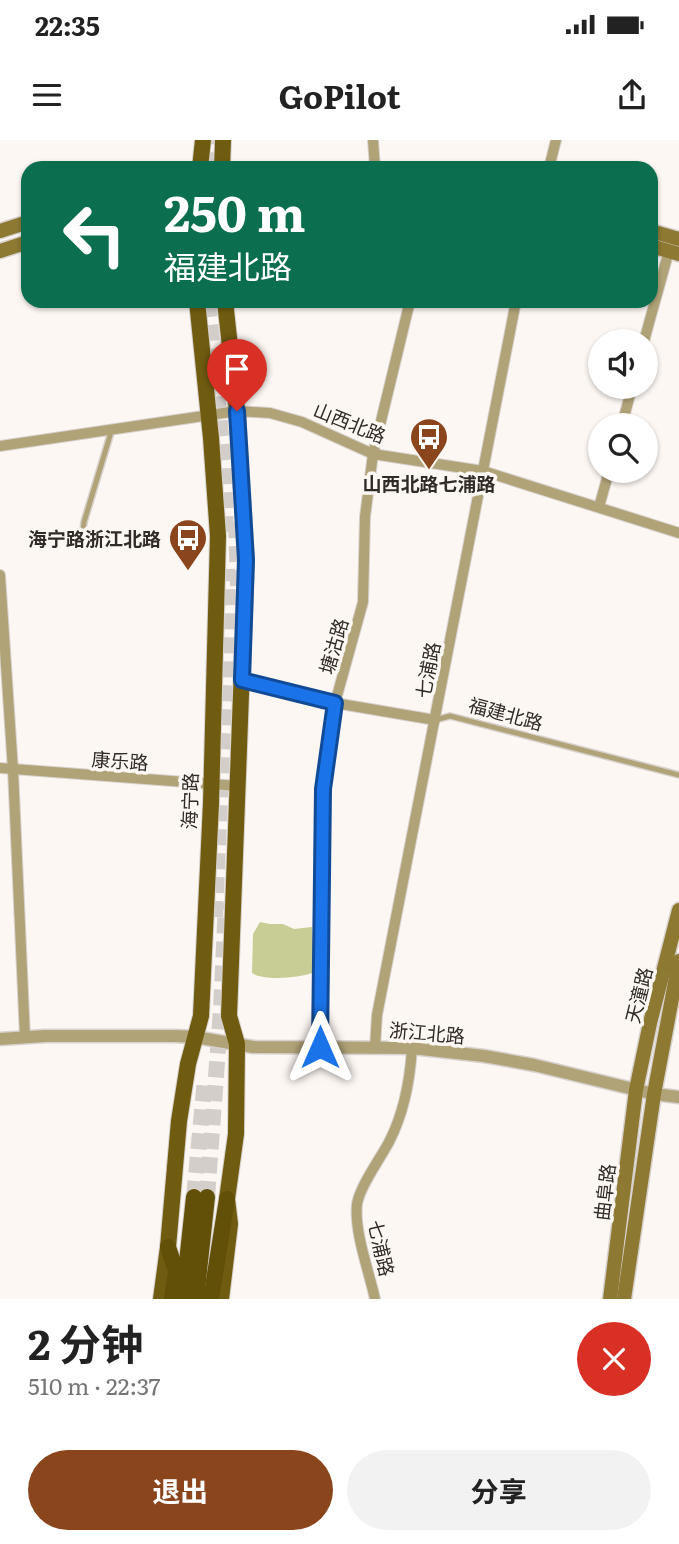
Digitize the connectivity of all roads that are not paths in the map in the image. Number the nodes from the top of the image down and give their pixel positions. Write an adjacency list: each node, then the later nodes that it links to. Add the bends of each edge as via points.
1 (203, 140): 5 (main road)
2 (223, 140): 6 (main road)
3 (373, 140): 7 (street)
4 (556, 140): 8 (street)
5 (202, 161)
6 (222, 161)
7 (375, 161)
8 (551, 161)
9 (21, 224): 10 (main road)
10 (0, 231)
11 (658, 233): 12 (main road)
12 (679, 239)
13 (21, 244): 14 (main road)
14 (0, 251)
15 (674, 253): 16 (street)
16 (658, 300)
17 (198, 308): 24 (main road, 海宁路)
18 (226, 308): 23 (main road)
19 (408, 308): 27 (street, 塘沽路)
20 (515, 308): 28 (street, 七浦路)
21 (655, 308): 22 (street)
22 (648, 329)
23 (237, 411): 24 (street, 山西北路); 27 (street, 山西北路, via 270,413 302,422); 34 (main road, via 246,560)
24 (209, 415): 25 (street, 山西北路); 40 (main road, 海宁路, via 218,562)
25 (112, 429): 26 (street, 山西北路); 32 (lane)
26 (0, 446)
27 (373, 454): 28 (street, 山西北路); 35 (street, 塘沽路, via 364,528 365,592)
28 (483, 471): 30 (street, 山西北路); 36 (street, 七浦路)
29 (606, 483): 30 (street)
30 (599, 507): 31 (street, 山西北路)
31 (679, 533)
32 (81, 547)
33 (0, 575): 38 (street)
34 (242, 680): 35 (street, 福建北路); 41 (main road)
35 (335, 703): 36 (street, 福建北路); 48 (street, 塘沽路, via 323,789)
36 (435, 720): 39 (lane, 福建北路, via 450,716); 49 (street, 七浦路)
37 (0, 768): 38 (street, 康乐路)
38 (13, 770): 40 (street, 康乐路); 44 (street)
39 (679, 775)
40 (211, 785): 41 (street, 康乐路); 45 (main road, 海宁路, via 201,1016)
41 (238, 786): 47 (main road, via 229,1016)
42 (679, 910): 51 (main road, 天潼路)
43 (679, 961): 52 (main road, 天潼路)
44 (25, 1037): 45 (street, 浙江北路); 46 (street, 浙江北路)
45 (195, 1037): 47 (street, 浙江北路); 55 (main road, 海宁路, via 179,1121)
46 (0, 1039)
47 (237, 1044): 48 (street, 浙江北路); 54 (main road, via 236,1134)
48 (320, 1047): 49 (street, 浙江北路)
49 (374, 1047): 50 (street, 浙江北路)
50 (412, 1048): 51 (street, 浙江北路, via 516,1061); 62 (street, 七浦路, via 401,1113 358,1200 356,1219)
51 (636, 1090): 52 (street, 浙江北路); 63 (main road, 曲阜路)
52 (654, 1094): 53 (street, 浙江北路); 64 (main road, 曲阜路)
53 (679, 1097)
54 (226, 1199): 60 (highway); 61 (main road, via 230,1224)
55 (168, 1247): 56 (main road, 海宁路); 57 (highway, via 176,1271)
56 (161, 1299)
57 (172, 1299)
58 (183, 1299): 59 (highway, via 201,1197)
59 (196, 1299)
60 (211, 1299)
61 (222, 1299)
62 (376, 1299)
63 (610, 1299)
64 (624, 1299)

